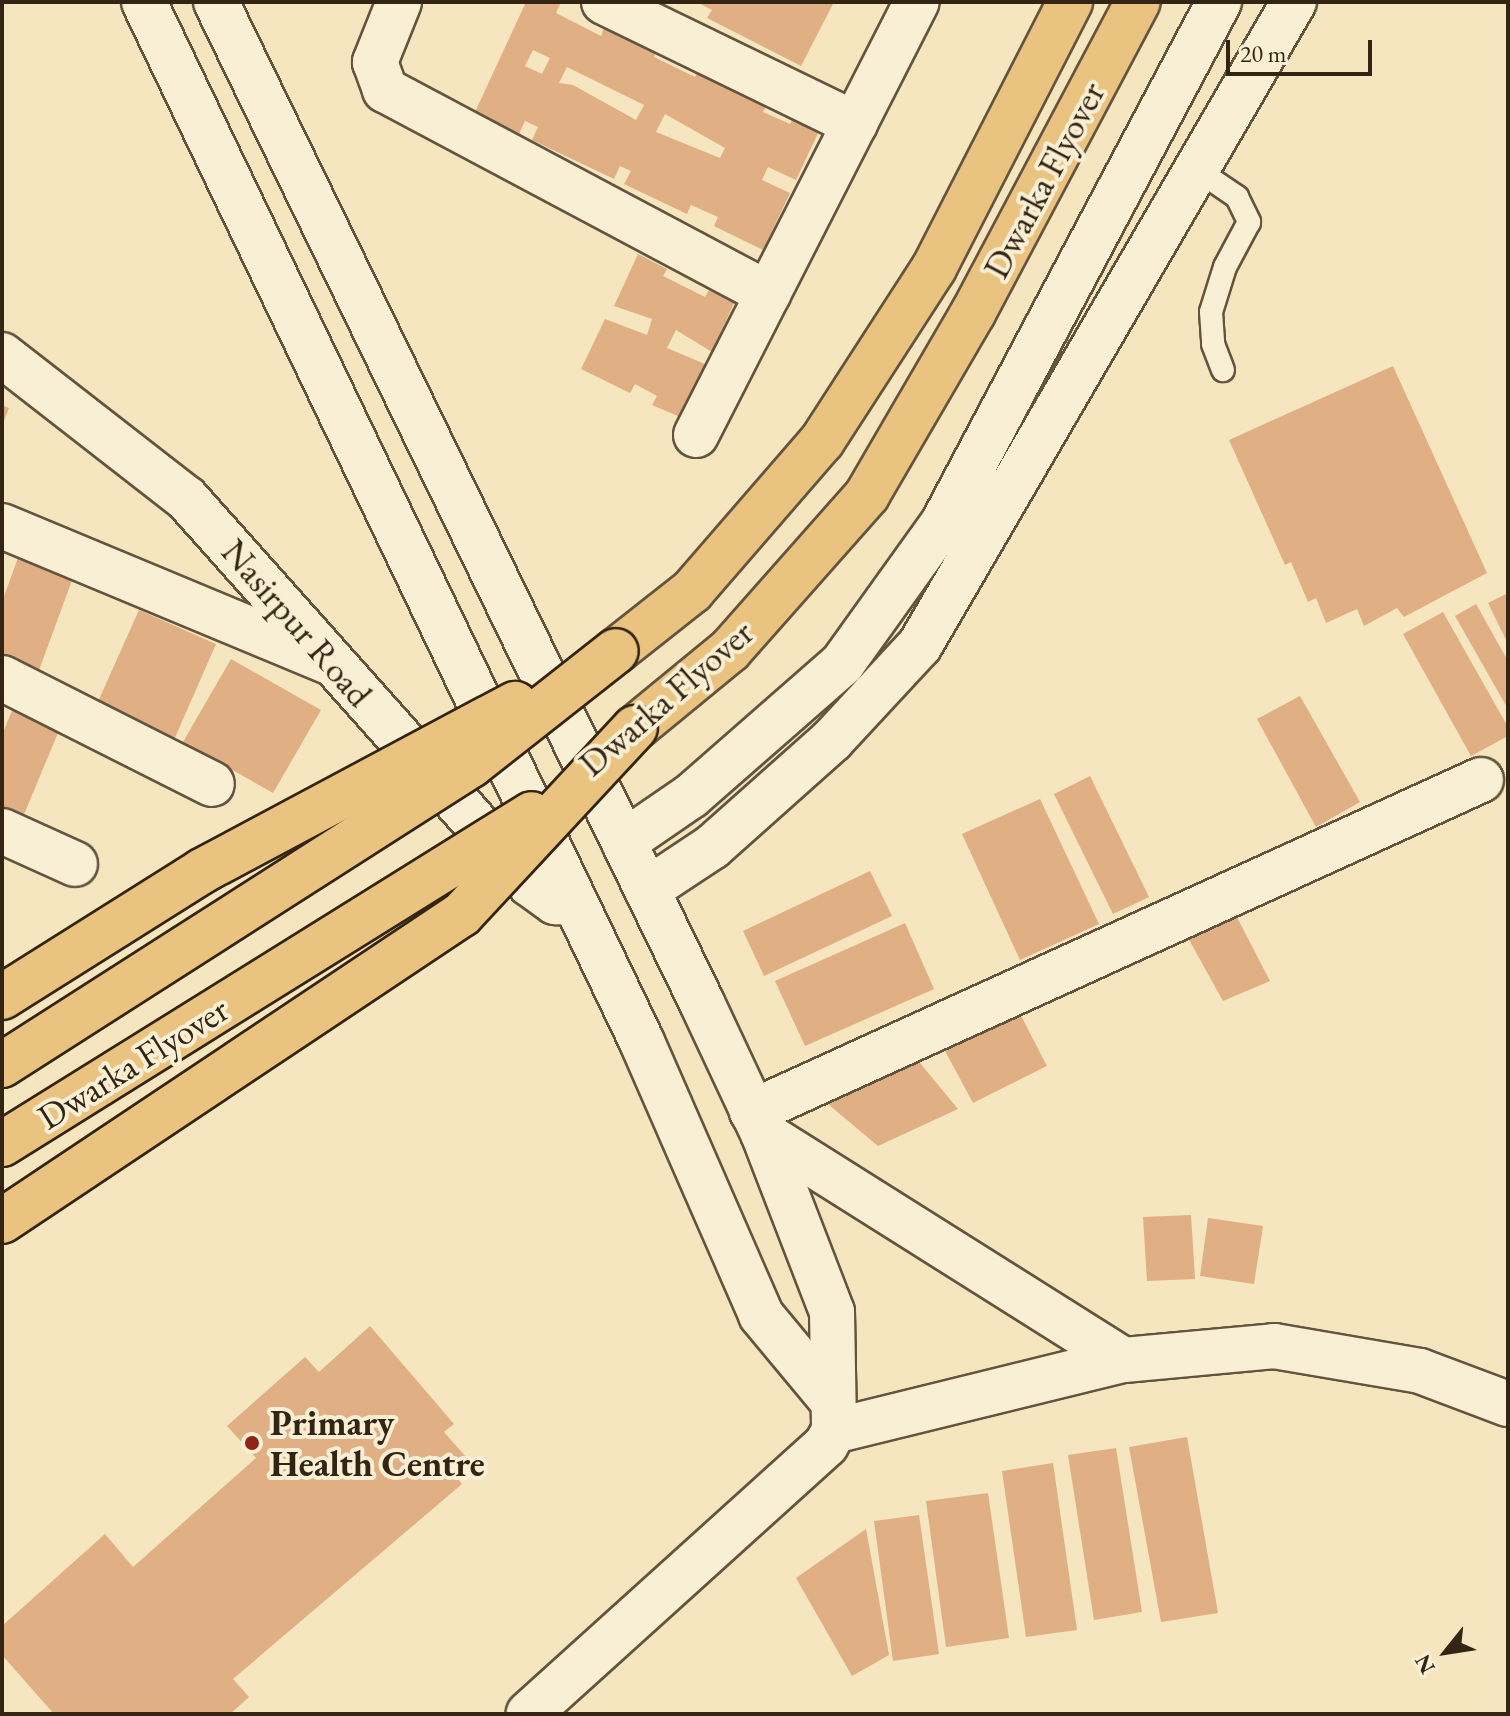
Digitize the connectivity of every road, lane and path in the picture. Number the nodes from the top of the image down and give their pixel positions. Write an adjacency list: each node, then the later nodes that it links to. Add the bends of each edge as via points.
1 (144, 2): 27 (street)
2 (216, 2): 24 (street)
3 (399, 2): 12 (street, via 375,62 385,90)
4 (604, 2): 10 (street)
5 (917, 2): 10 (street)
6 (1070, 2): 17 (main road, Dwarka Flyover, via 934,268 822,441 692,591)
7 (1138, 2): 20 (main road, Dwarka Flyover, via 973,313 867,495 730,650)
8 (1219, 2): 24 (street, via 943,523 842,664 691,796)
9 (1294, 2): 11 (street)
10 (855, 124): 12 (street)
11 (1196, 169): 14 (lane, via 1237,197 1249,222 1225,267 1211,312 1213,344); 26 (street, via 920,645 832,740 712,847)
12 (768, 294): 15 (street)
13 (2, 355): 18 (street, Nasirpur Road, via 186,498)
14 (1223, 370)
15 (696, 435)
16 (2, 526): 18 (street)
17 (616, 651): 28 (main road, bridge, via 202,871); 29 (main road, Dwarka Flyover, bridge, via 471,765)
18 (331, 663): 27 (street, Nasirpur Road, via 530,884 555,902)
19 (2, 678): 22 (street)
20 (635, 728): 31 (main road, Dwarka Flyover, bridge, via 517,826); 32 (main road, bridge, via 462,914)
21 (1481, 780): 30 (street)
22 (212, 784)
23 (2, 831): 25 (street)
24 (624, 842): 26 (street)
25 (75, 864)
26 (647, 890): 30 (street)
27 (575, 903): 35 (street, via 761,1315)
28 (2, 997)
29 (2, 1065)
30 (758, 1122): 33 (street); 35 (street, via 832,1312)
31 (2, 1144)
32 (2, 1221)
33 (1124, 1360): 34 (street, via 1274,1346 1420,1371); 35 (street)
34 (1508, 1404)
35 (832, 1414): 36 (street, via 815,1457)
36 (528, 1714)

